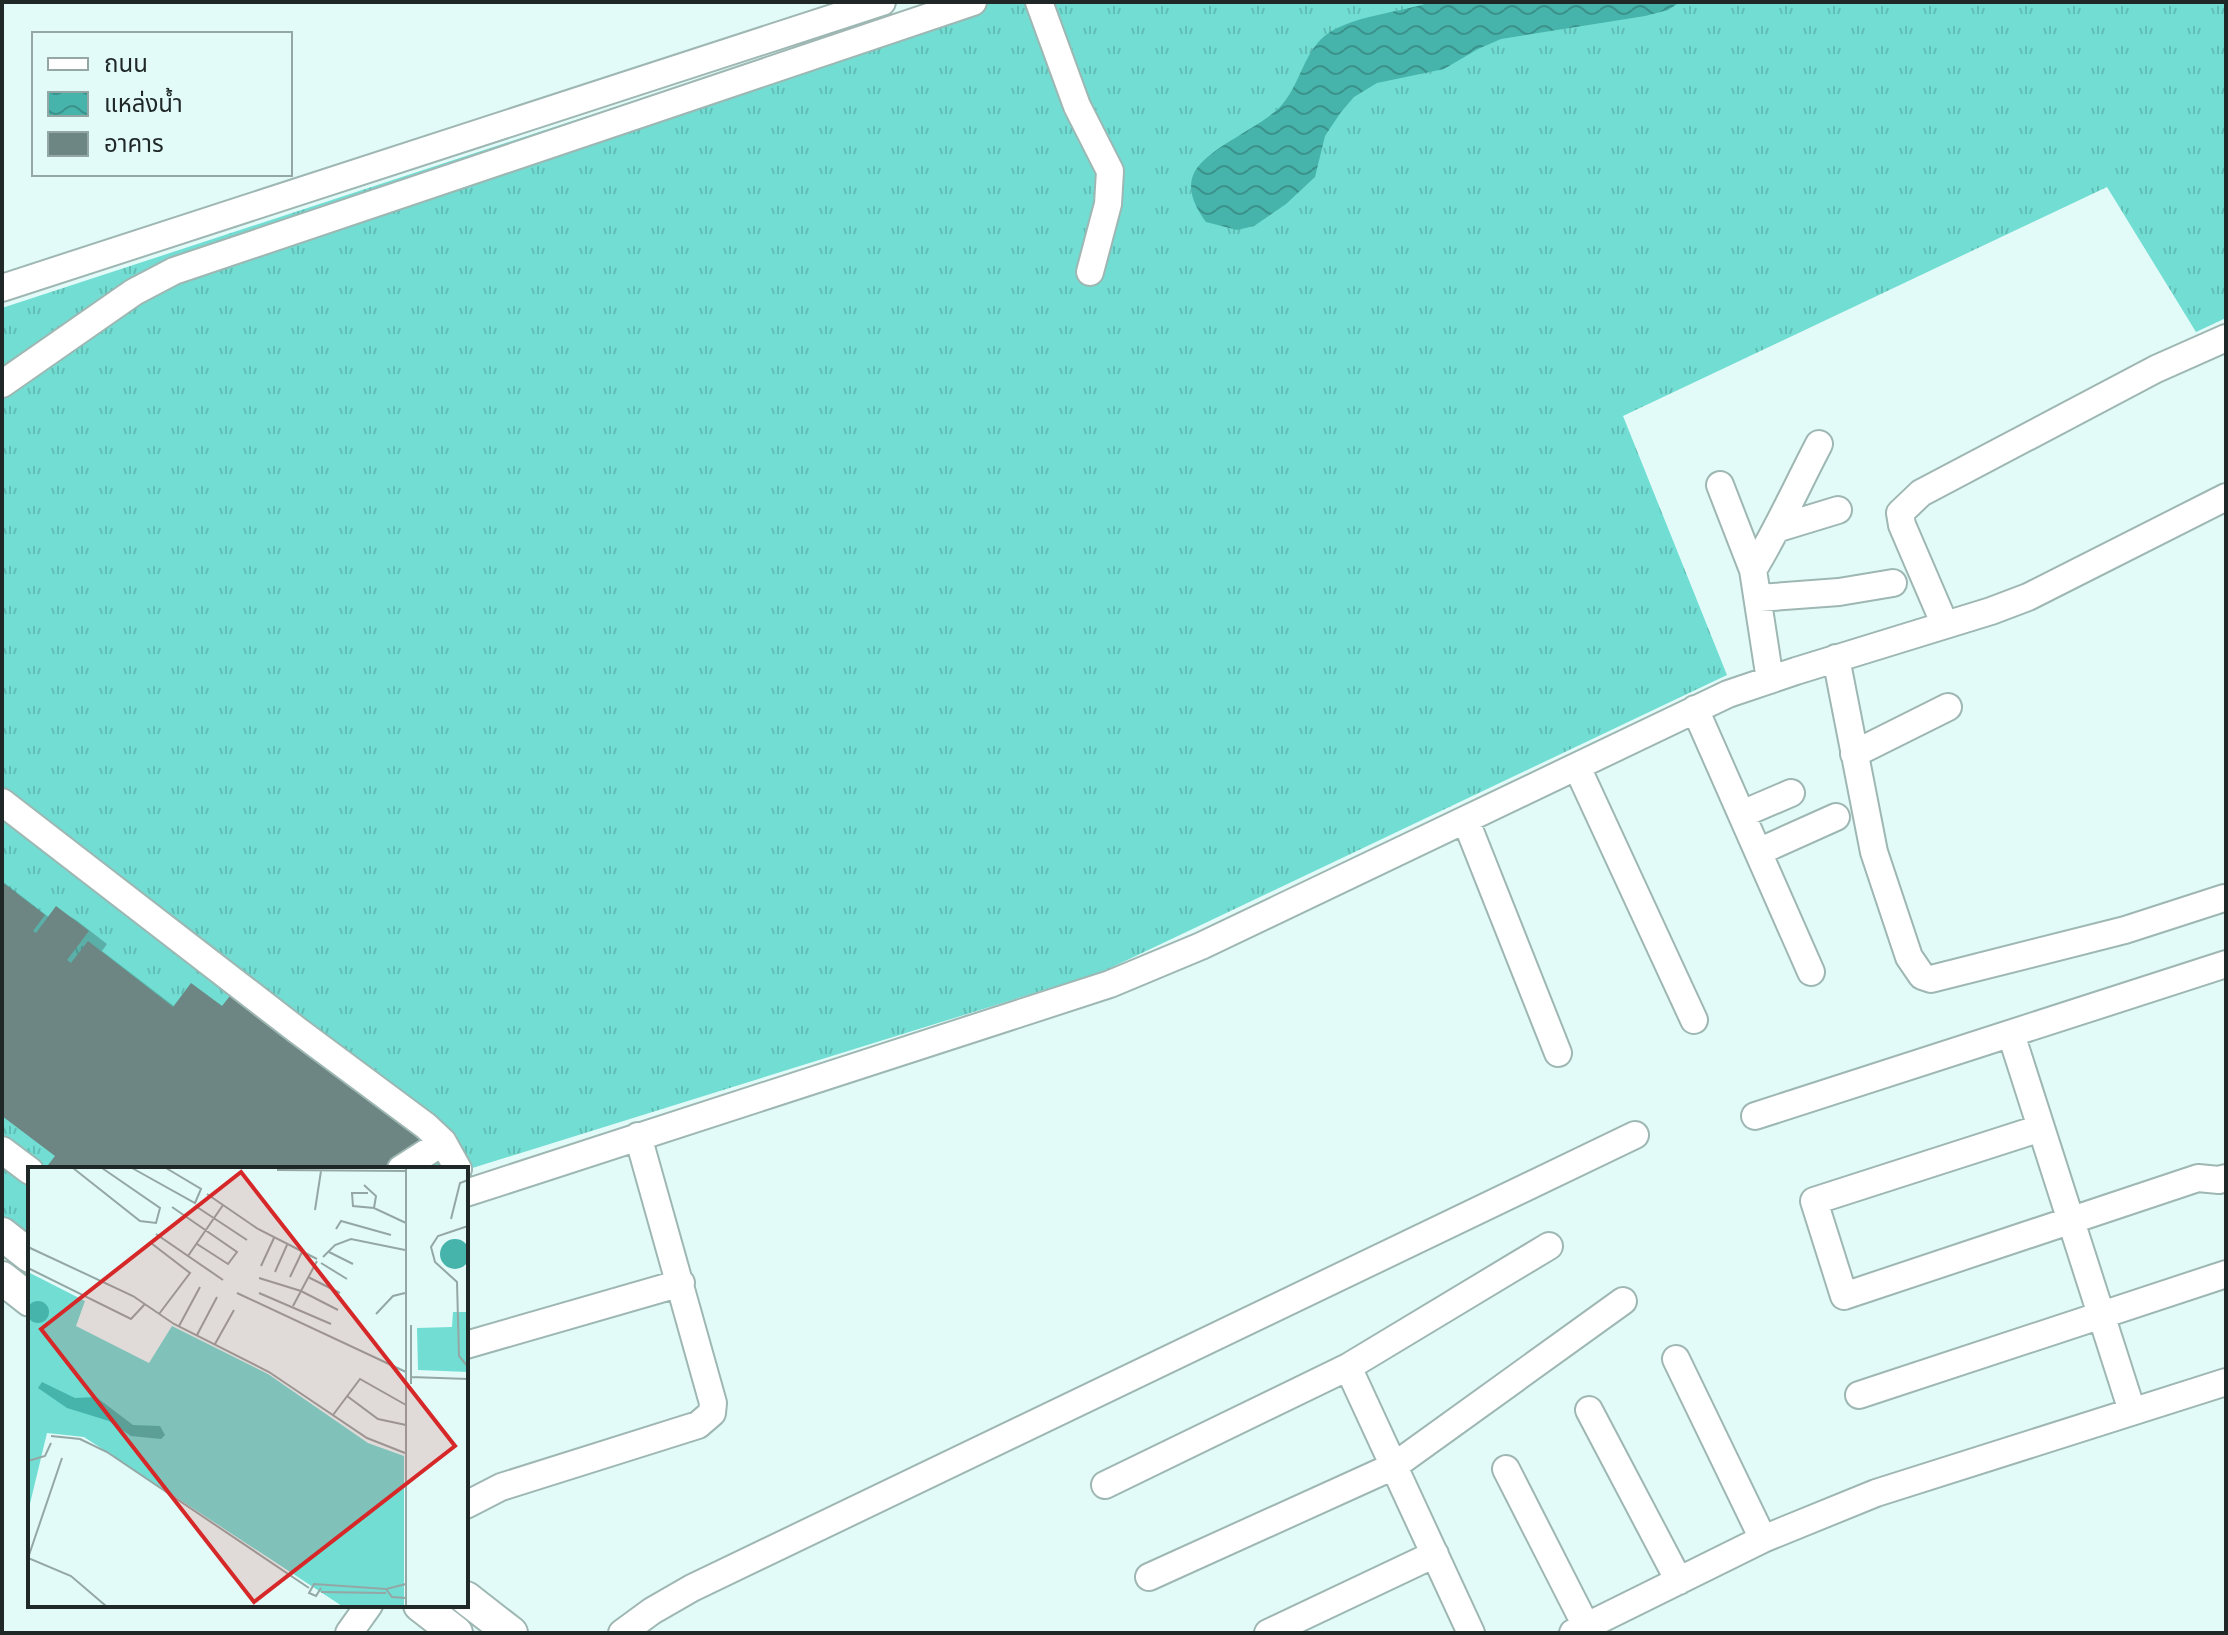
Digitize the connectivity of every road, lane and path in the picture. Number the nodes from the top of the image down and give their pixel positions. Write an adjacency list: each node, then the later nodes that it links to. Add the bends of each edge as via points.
1 (882, 2): 5 (street)
2 (973, 2): 7 (street, via 174,271 134,292)
3 (1039, 2): 4 (street, via 1077,106 1110,171 1108,204)
4 (1090, 272)
5 (2, 288)
6 (2226, 338): 16 (street, via 2156,369 1908,503 1900,513 1902,525)
7 (2, 384)
8 (1819, 444): 12 (street)
9 (1720, 485): 13 (street)
10 (2226, 497): 16 (street, via 2028,597)
11 (1838, 510): 12 (street)
12 (1779, 528): 13 (street)
13 (1753, 570): 15 (street)
14 (1893, 583): 15 (street)
15 (1759, 598): 18 (street)
16 (1945, 625): 17 (street)
17 (1836, 658): 18 (street); 21 (street)
18 (1770, 680): 20 (street)
19 (1948, 707): 21 (street)
20 (1695, 709): 22 (street); 25 (street)
21 (1854, 754): 29 (street, via 1874,852 1909,957 1922,976 1931,979 2037,953)
22 (1577, 767): 27 (street); 32 (street)
23 (1791, 793): 25 (street)
24 (2, 802): 39 (street)
25 (1742, 814): 28 (street)
26 (1836, 817): 28 (street)
27 (1466, 821): 34 (street); 38 (street, via 1110,984)
28 (1758, 852): 31 (street)
29 (2224, 898)
30 (2226, 964): 33 (street)
31 (1811, 972)
32 (1694, 1020)
33 (2011, 1034): 35 (street); 36 (street)
34 (1558, 1053)
35 (1755, 1116)
36 (2041, 1128): 46 (street); 46 (street, via 1814,1201 1844,1296)
37 (1635, 1135): 78 (street, via 692,1588)
38 (638, 1136): 45 (street); 52 (street)
39 (443, 1142): 41 (street); 42 (street)
40 (2, 1150): 43 (street)
41 (404, 1167)
42 (456, 1167)
43 (28, 1170)
44 (2226, 1178): 46 (street, via 2198,1178)
45 (468, 1183)
46 (2071, 1220): 55 (street)
47 (2, 1234): 49 (main road)
48 (1549, 1246): 58 (street)
49 (28, 1254)
50 (2226, 1274): 55 (street)
51 (2, 1278): 53 (main road)
52 (681, 1283): 56 (street); 66 (street, via 712,1413 705,1420 501,1487)
53 (28, 1298)
54 (1623, 1301): 63 (street)
55 (2102, 1316): 60 (street); 62 (street)
56 (468, 1344)
57 (1676, 1359): 67 (street)
58 (1348, 1367): 63 (street); 65 (street)
59 (2226, 1382): 62 (street)
60 (1859, 1395)
61 (1589, 1410): 70 (street)
62 (2132, 1411): 67 (street, via 1876,1493)
63 (1394, 1466): 68 (street); 69 (street)
64 (1506, 1469): 74 (street)
65 (1105, 1485)
66 (468, 1504)
67 (1763, 1539): 70 (street)
68 (1435, 1554): 79 (street); 80 (street)
69 (1149, 1577)
70 (1679, 1581): 74 (street)
71 (468, 1600): 77 (main road)
72 (368, 1607): 75 (street)
73 (423, 1607): 76 (main road)
74 (1580, 1630)
75 (349, 1633)
76 (456, 1633)
77 (511, 1633)
78 (622, 1633)
79 (1268, 1633)
80 (1471, 1633)

